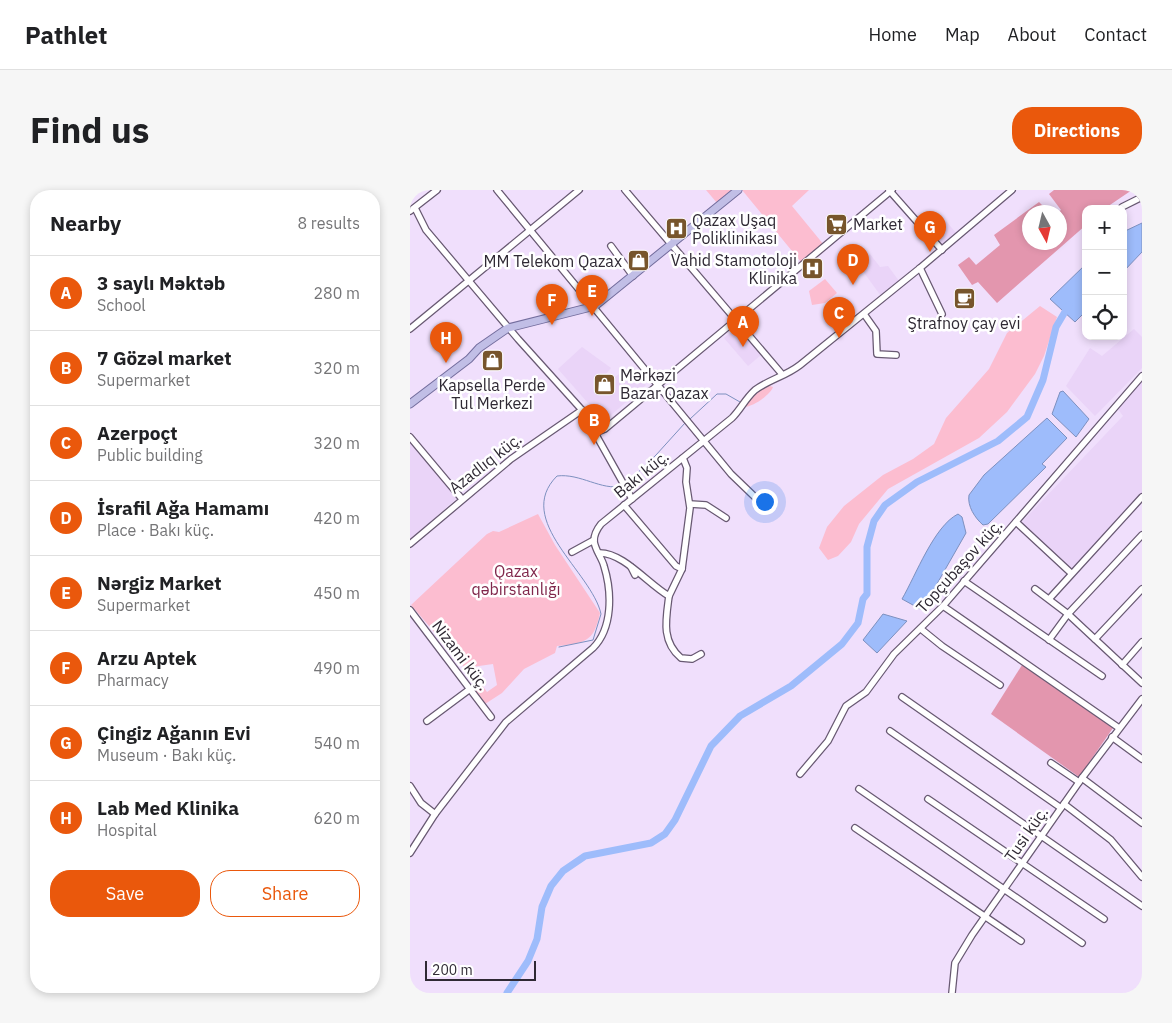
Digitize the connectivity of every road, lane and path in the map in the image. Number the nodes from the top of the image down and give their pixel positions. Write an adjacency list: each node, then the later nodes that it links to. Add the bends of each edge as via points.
1 (437, 190): 10 (street)
2 (497, 190): 11 (street)
3 (579, 190): 11 (street)
4 (626, 190): 12 (street)
5 (738, 190): 12 (main road)
6 (891, 190): 14 (street); 21 (street)
7 (1012, 190): 14 (street, Bakı küç.)
8 (1142, 197): 9 (street)
9 (1126, 205)
10 (412, 210): 17 (street)
11 (531, 229): 17 (street); 18 (street)
12 (672, 244): 16 (main road); 21 (street)
13 (611, 246): 16 (street)
14 (942, 250): 15 (street, Bakı küç.)
15 (920, 268): 19 (street, Bakı küç.); 20 (street)
16 (633, 276): 18 (main road)
17 (469, 281): 22 (street); 23 (street)
18 (595, 306): 23 (main road); 30 (street)
19 (864, 314): 24 (street); 28 (street, Bakı küç., via 793,370)
20 (942, 314)
21 (736, 321): 28 (street); 30 (street)
22 (410, 328)
23 (508, 328): 26 (main road); 33 (street)
24 (877, 334): 25 (street); 27 (street, via 877,354)
25 (885, 336)
26 (479, 348): 31 (main road); 32 (main road)
27 (896, 355)
28 (781, 373): 36 (street, Bakı küç., via 750,395 732,418)
29 (1142, 376): 45 (street, Topçubaşov küç.)
30 (658, 384): 34 (street, via 605,429); 36 (street)
31 (410, 399)
32 (410, 404)
33 (582, 410): 34 (street); 39 (street, Azadlıq küç., via 523,450)
34 (597, 432): 40 (street)
35 (410, 437): 39 (street)
36 (704, 441): 37 (street, Bakı küç.); 41 (street)
37 (683, 458): 40 (street, Bakı küç.); 42 (street)
38 (1142, 497): 53 (street)
39 (462, 499): 48 (street, Azadlıq küç.)
40 (632, 499): 43 (street, Bakı küç.)
41 (757, 499)
42 (690, 504): 44 (street, via 706,505); 52 (street)
43 (624, 505): 47 (street, Bakı küç., via 601,524); 52 (street)
44 (726, 518)
45 (1016, 522): 53 (street); 55 (street, Topçubaşov küç.)
46 (1142, 535): 62 (street)
47 (594, 540): 49 (street); 50 (street)
48 (410, 544)
49 (572, 552)
50 (599, 553): 51 (street); 88 (street, via 610,601 601,639 506,722)
51 (631, 566): 54 (street); 58 (street)
52 (682, 569): 58 (street)
53 (1071, 573): 59 (street)
54 (635, 575)
55 (964, 582): 60 (street, Topçubaşov küç.); 65 (street)
56 (1035, 589): 59 (street)
57 (1142, 589): 64 (street)
58 (668, 596): 67 (street, via 665,627 669,642 682,658 692,659)
59 (1050, 598): 62 (street)
60 (944, 606): 63 (street, Topçubaşov küç.); 77 (street)
61 (410, 610): 72 (street, Nizami küç.)
62 (1068, 614): 64 (street); 65 (street)
63 (921, 629): 71 (street); 82 (street, Topçubaşov küç., via 890,658 866,692 846,706 828,742)
64 (1094, 639): 68 (street)
65 (1049, 640): 69 (street)
66 (1142, 642): 68 (street)
67 (701, 654)
68 (1122, 664): 70 (street)
69 (1102, 676)
70 (1142, 683)
71 (1000, 685)
72 (470, 689): 75 (street, Nizami küç.); 76 (street)
73 (902, 697): 87 (street)
74 (1142, 699): 77 (street, Tusi küç.)
75 (491, 717)
76 (427, 721)
77 (1119, 728): 79 (street, Tusi küç.)
78 (890, 731): 91 (street)
79 (1112, 737): 80 (street); 83 (street, Tusi küç.)
80 (1142, 759)
81 (1051, 763): 83 (street)
82 (800, 774)
83 (1081, 780): 87 (street, Tusi küç.); 89 (street)
84 (410, 786): 88 (street, via 421,803)
85 (859, 789): 95 (street)
86 (928, 799): 93 (street)
87 (1062, 806): 91 (street, Tusi küç.); 94 (street, via 1110,840)
88 (435, 814): 92 (street)
89 (1142, 823)
90 (855, 828): 97 (street)
91 (1041, 836): 93 (street, Tusi küç.); 96 (street)
92 (410, 853)
93 (1022, 863): 95 (street, Tusi küç.); 98 (street)
94 (1142, 877)
95 (1004, 889): 97 (street, Tusi küç.); 100 (street)
96 (1142, 906)
97 (985, 917): 99 (street); 101 (street, Tusi küç., via 956,961)
98 (1104, 919)
99 (1021, 941)
100 (1082, 943)
101 (952, 993)

